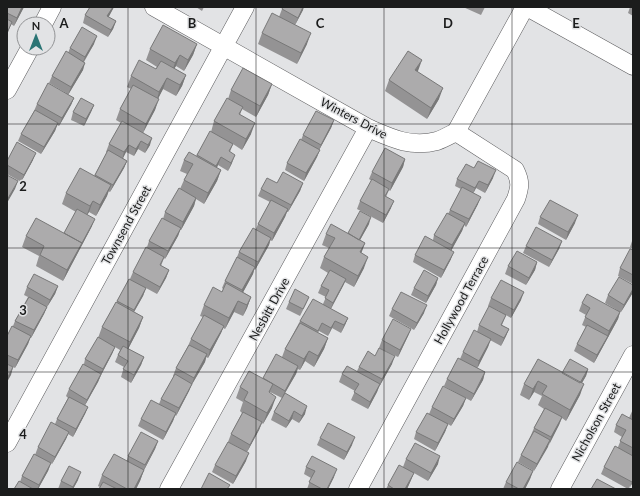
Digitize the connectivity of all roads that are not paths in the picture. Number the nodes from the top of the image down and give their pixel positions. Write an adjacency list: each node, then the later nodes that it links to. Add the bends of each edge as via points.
1 (52, 7): 5 (street)
2 (154, 7): 6 (street, Winters Drive)
3 (245, 7): 6 (street, Townsend Street)
4 (526, 7): 8 (street); 11 (street)
5 (47, 16)
6 (223, 46): 10 (street, Winters Drive); 13 (street, Townsend Street)
7 (26, 56): 9 (street)
8 (633, 66)
9 (7, 90)
10 (368, 128): 11 (street, Winters Drive, via 398,141 419,144 437,141); 14 (street, Nesbitt Drive)
11 (456, 132): 15 (street, Hollywood Terrace, via 515,170 520,179 520,188)
12 (633, 355): 16 (street, Nicholson Street)
13 (7, 443)
14 (169, 489)
15 (358, 489)
16 (560, 489)

